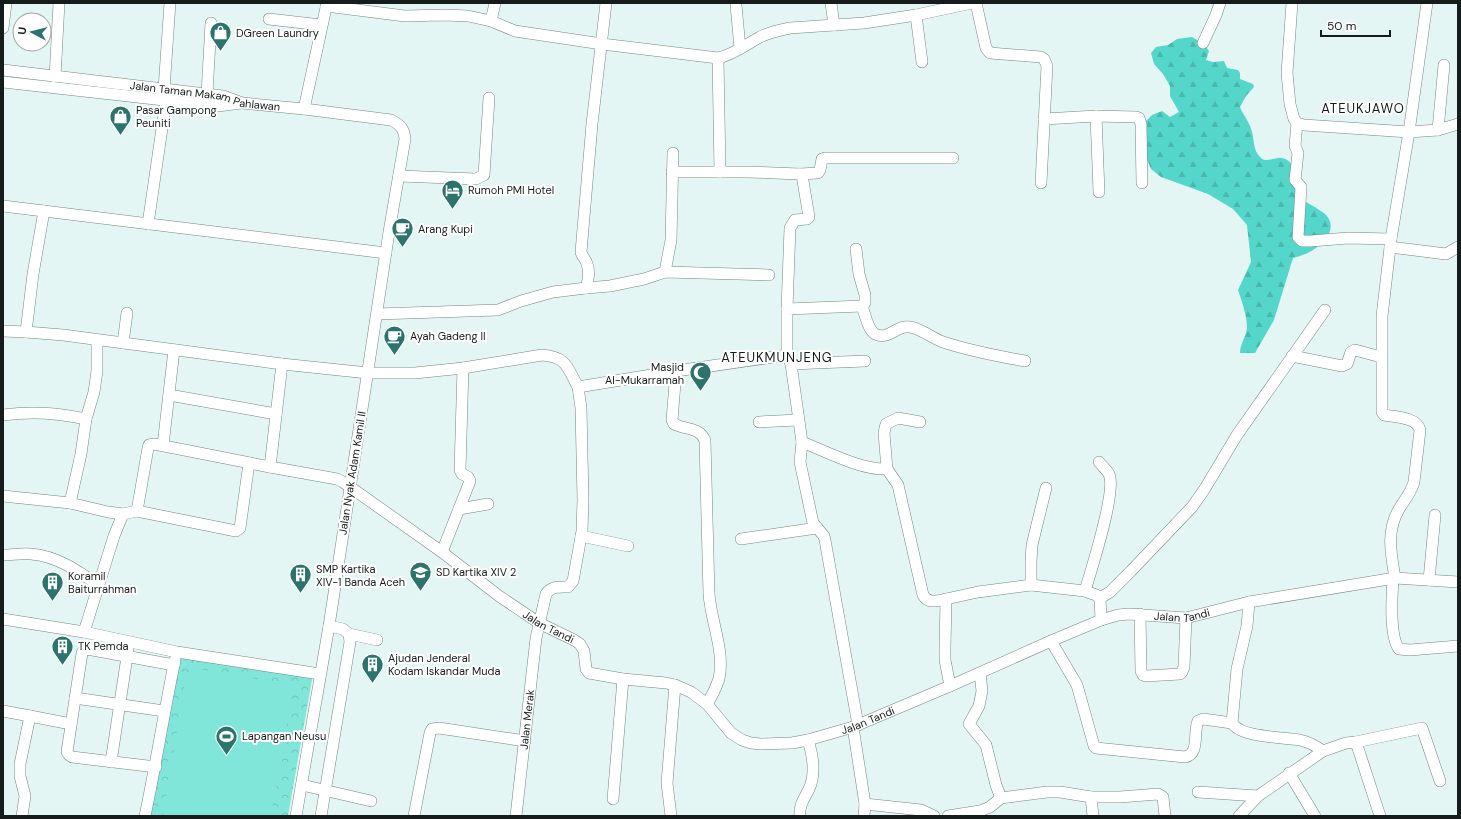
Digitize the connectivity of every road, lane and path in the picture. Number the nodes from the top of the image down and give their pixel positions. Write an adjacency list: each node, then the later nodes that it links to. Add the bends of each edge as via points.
1 (6, 3): 20 (street)
2 (59, 3): 28 (street)
3 (170, 3): 31 (street)
4 (495, 3): 16 (street)
5 (606, 3): 22 (street)
6 (831, 3): 19 (street)
7 (972, 3): 14 (street)
8 (976, 3): 39 (street, via 986,48 990,53 1041,58 1046,62)
9 (1220, 3): 21 (street)
10 (1292, 3): 40 (street, via 1287,73 1290,104)
11 (1427, 3): 44 (street)
12 (326, 5): 16 (street, via 405,16 468,16); 18 (street)
13 (736, 5): 23 (street)
14 (916, 16): 19 (street); 25 (street)
15 (269, 19): 18 (street)
16 (491, 21): 22 (street, via 515,31)
17 (211, 23): 33 (street)
18 (321, 25): 37 (street)
19 (834, 25): 23 (street, via 778,30)
20 (3, 28)
21 (1203, 43)
22 (602, 44): 24 (street); 63 (street, via 586,182 581,252 588,267)
23 (740, 48): 24 (street)
24 (718, 58): 48 (street)
25 (922, 62)
26 (1444, 65): 43 (street)
27 (3, 70): 28 (street, Jalan Taman Makam Pahlawan)
28 (55, 77): 29 (street, Jalan Taman Makam Pahlawan)
29 (86, 80): 31 (street, Jalan Taman Makam Pahlawan); 32 (street)
30 (3, 82): 32 (street)
31 (164, 89): 33 (street, Jalan Taman Makam Pahlawan); 35 (street)
32 (84, 92): 35 (street)
33 (207, 94): 36 (street, Jalan Taman Makam Pahlawan, via 223,96)
34 (489, 98): 50 (street, via 484,175 476,178)
35 (166, 101): 36 (street, via 218,106); 56 (street)
36 (242, 103): 37 (street, Jalan Taman Makam Pahlawan)
37 (304, 109): 42 (street, Jalan Taman Makam Pahlawan, via 391,120)
38 (1096, 116): 39 (street); 52 (street, via 1136,117 1141,120); 53 (street)
39 (1044, 119): 51 (street)
40 (1297, 123): 44 (street); 57 (street, via 1295,146 1298,153 1295,180 1301,187 1298,237 1302,241 1348,238)
41 (1458, 124): 43 (street)
42 (404, 130): 50 (street, Jalan Nyak Adam Kamil II)
43 (1438, 130): 44 (street)
44 (1409, 132): 57 (street)
45 (673, 153): 47 (street)
46 (953, 158): 49 (street, via 825,158 822,159 818,173)
47 (672, 172): 48 (street); 61 (street, via 671,240)
48 (720, 172): 49 (street)
49 (800, 174): 65 (street, via 803,176 809,217 795,220 790,228)
50 (399, 176): 60 (street, Jalan Nyak Adam Kamil II)
51 (1041, 183)
52 (1142, 183)
53 (1099, 192)
54 (3, 206): 55 (street)
55 (44, 211): 56 (street); 70 (street)
56 (148, 224): 60 (street)
57 (1391, 243): 59 (street, via 1442,254); 75 (street, via 1382,316)
58 (856, 249): 64 (street, via 858,274 865,295)
59 (1454, 249)
60 (386, 253): 68 (street, Jalan Nyak Adam Kamil II)
61 (665, 272): 62 (street); 63 (street, via 610,286)
62 (769, 275)
63 (586, 288): 68 (street, via 553,292 498,310)
64 (862, 306): 65 (street); 78 (street, via 870,328 877,335 887,335 909,326 943,342)
65 (787, 310): 76 (street)
66 (1325, 310): 74 (street)
67 (127, 313): 72 (street)
68 (377, 314): 82 (street, Jalan Nyak Adam Kamil II)
69 (3, 331): 70 (street)
70 (26, 332): 71 (street)
71 (97, 340): 72 (street); 87 (street, via 97,371)
72 (123, 343): 73 (street)
73 (174, 350): 79 (street); 84 (street)
74 (1292, 356): 75 (street, via 1342,366 1347,364 1354,350); 120 (street, via 1237,435 1192,507 1110,592)
75 (1382, 357): 114 (street, via 1383,414 1414,421 1420,427 1412,490 1395,517 1390,538)
76 (789, 359): 77 (street); 81 (street); 88 (street)
77 (865, 361)
78 (1024, 361)
79 (282, 364): 82 (street); 85 (street)
80 (463, 368): 82 (street, via 415,373); 83 (street, via 554,356 561,359); 102 (street, via 460,470 470,481)
81 (676, 371): 83 (street); 144 (street, via 672,420 674,424 700,432 705,441 709,594 721,656 719,679)
82 (368, 373): 97 (street, Jalan Nyak Adam Kamil II)
83 (578, 387): 109 (street, via 582,440)
84 (169, 395): 85 (street); 92 (street)
85 (276, 414): 95 (street)
86 (3, 415): 87 (street, via 39,412)
87 (86, 419): 100 (street)
88 (798, 420): 89 (street); 91 (street)
89 (759, 422)
90 (920, 422): 96 (street, via 898,418 886,424 884,433)
91 (802, 442): 96 (street, via 866,467); 107 (street, via 800,462 813,523)
92 (163, 445): 94 (street, Jalan Tandi); 103 (street, via 149,445)
93 (1099, 462): 119 (street, via 1109,475 1108,508)
94 (249, 463): 95 (street, Jalan Tandi); 103 (street, via 240,528 236,531)
95 (270, 467): 97 (street, Jalan Tandi, via 329,477)
96 (887, 469): 121 (street, via 898,485 923,595 932,601)
97 (350, 486): 112 (street, Jalan Tandi); 128 (street, Jalan Nyak Adam Kamil II)
98 (1046, 488): 118 (street, via 1032,545)
99 (3, 496): 100 (street)
100 (70, 503): 104 (street)
101 (488, 504): 102 (street)
102 (459, 509): 112 (street)
103 (137, 511): 105 (street)
104 (108, 512): 105 (street); 108 (street)
105 (123, 514): 108 (street)
106 (1435, 515): 115 (street)
107 (817, 528): 110 (street); 151 (street, via 825,540)
108 (114, 536): 117 (street)
109 (581, 536): 111 (street); 127 (street, Jalan Merak, via 573,581 568,588 548,590)
110 (741, 539)
111 (628, 546)
112 (442, 552): 127 (street, Jalan Tandi)
113 (3, 555): 117 (street, via 31,554 58,560)
114 (1394, 578): 115 (street, Jalan Tandi); 122 (street, Jalan Tandi); 134 (street, via 1392,614 1399,649)
115 (1429, 580): 116 (street, Jalan Tandi)
116 (1458, 582)
117 (98, 585): 129 (street)
118 (1031, 585): 119 (street); 121 (street)
119 (1085, 591): 120 (street)
120 (1100, 598): 126 (street)
121 (946, 599): 142 (street, via 945,660)
122 (1249, 602): 124 (street, Jalan Tandi); 149 (street, via 1247,626 1237,670)
123 (1140, 614): 124 (street, Jalan Tandi); 124 (street, via 1141,671 1146,676 1182,672); 126 (street, Jalan Tandi, via 1124,614)
124 (1186, 618)
125 (3, 619): 129 (street)
126 (1101, 620): 132 (street, Jalan Tandi)
127 (539, 623): 140 (street, Jalan Tandi, via 580,644 589,673); 153 (street, Jalan Merak)
128 (328, 626): 130 (street, via 343,629); 139 (street, Jalan Nyak Adam Kamil II)
129 (84, 632): 133 (street)
130 (349, 634): 131 (street); 161 (street, via 350,642)
131 (377, 640)
132 (1051, 641): 138 (street, Jalan Tandi); 149 (street, via 1076,685 1096,748 1185,757 1194,751 1198,721 1202,719)
133 (130, 642): 135 (street); 136 (street)
134 (1458, 646)
135 (177, 652): 137 (street); 139 (street)
136 (128, 656): 137 (street); 143 (street, via 84,650); 145 (street)
137 (174, 665): 147 (street)
138 (980, 673): 142 (street, Jalan Tandi); 165 (street, via 982,691 979,706 969,724 986,745)
139 (320, 674): 160 (street, Jalan Nyak Adam Kamil II)
140 (623, 679): 141 (street, Jalan Tandi); 166 (street)
141 (675, 685): 144 (street, Jalan Tandi, via 691,692); 175 (street, via 667,783)
142 (950, 686): 151 (street, Jalan Tandi)
143 (75, 698): 145 (street); 150 (street)
144 (707, 704): 152 (street, Jalan Tandi, via 732,733 742,740 772,744)
145 (120, 706): 147 (street); 156 (street)
146 (3, 711): 148 (street)
147 (164, 711): 157 (street)
148 (30, 716): 150 (street); 169 (street, via 20,764 25,796)
149 (1232, 723): 155 (street, via 1239,730 1252,734 1301,741)
150 (71, 724): 156 (street, via 68,755)
151 (855, 726): 152 (street, Jalan Tandi); 168 (street)
152 (808, 740): 176 (street, via 812,752 813,772 801,805)
153 (525, 741): 173 (street, via 432,729); 174 (street, Jalan Merak)
154 (1351, 743): 155 (street); 159 (street, via 1422,728); 184 (street)
155 (1323, 751): 158 (street)
156 (111, 762): 157 (street)
157 (156, 767): 170 (street)
158 (1289, 773): 163 (street); 183 (street)
159 (1440, 781)
160 (302, 785): 161 (street); 171 (street, Jalan Nyak Adam Kamil II)
161 (326, 790): 167 (street); 172 (street)
162 (1198, 792): 163 (street)
163 (1258, 796): 182 (street)
164 (1091, 797): 165 (street, via 1047,792); 180 (street); 181 (street, via 1158,794 1163,797)
165 (1001, 798): 179 (street, via 980,811)
166 (613, 800)
167 (371, 801)
168 (865, 804): 177 (street); 178 (street, via 921,810)
169 (22, 816)
170 (145, 816)
171 (296, 816)
172 (321, 816)
173 (414, 816)
174 (516, 816)
175 (671, 816)
176 (800, 816)
177 (864, 816)
178 (934, 816)
179 (948, 816)
180 (1093, 816)
181 (1165, 816)
182 (1239, 816)
183 (1315, 816)
184 (1380, 816)

